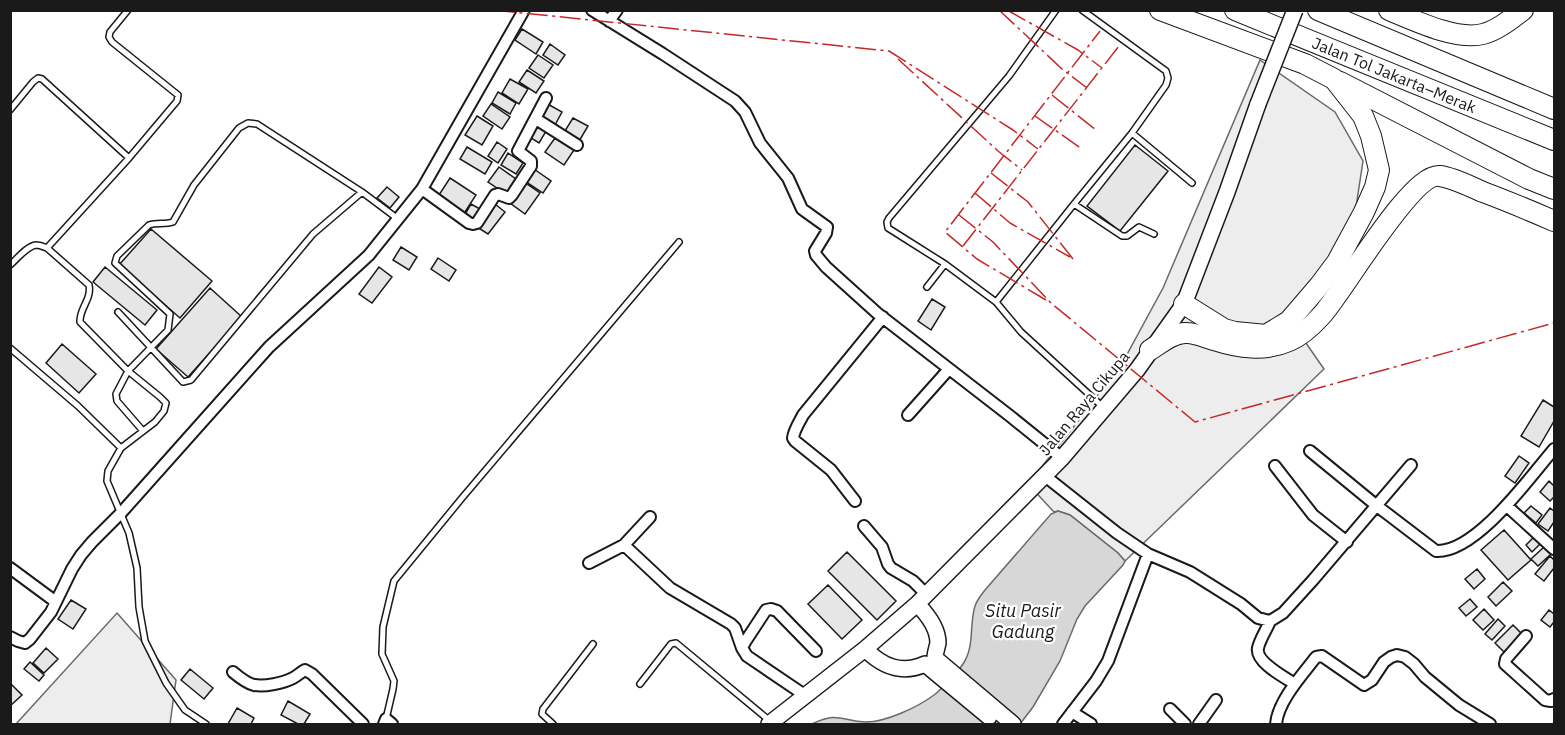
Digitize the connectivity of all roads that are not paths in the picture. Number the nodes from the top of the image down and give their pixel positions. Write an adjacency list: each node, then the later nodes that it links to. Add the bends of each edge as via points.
1 (128, 10): 22 (lane, via 109,37 178,95 173,107)
2 (524, 10): 24 (street)
3 (592, 10): 13 (street)
4 (617, 10): 13 (street)
5 (1056, 10): 33 (lane, via 1009,76 887,222 888,228)
6 (1082, 10): 19 (lane, via 1166,71 1166,85)
7 (1160, 10): 14 (highway, via 1305,64)
8 (1235, 10): 20 (highway, Jalan Tol Jakarta–Merak)
9 (1295, 10): 37 (main road, Jalan Raya Cikupa, bridge)
10 (1318, 10): 16 (highway, Jalan Tol Jakarta–Merak)
11 (1389, 10): 12 (highway, via 1460,34 1482,34)
12 (1523, 10)
13 (609, 21): 39 (street, via 741,106 755,136 788,177 802,209 827,227 816,255)
14 (1334, 79): 25 (highway); 37 (highway, via 1364,116 1379,170 1364,212 1337,262 1289,321 1266,335 1224,329)
15 (546, 98): 18 (street)
16 (1554, 109)
17 (10, 110): 22 (lane, via 33,82 42,79)
18 (536, 119): 21 (street); 24 (street, via 518,151 531,161 531,166 509,198 495,195 477,223 469,223)
19 (1132, 133): 23 (lane); 27 (lane)
20 (1554, 140)
21 (577, 145)
22 (129, 158): 32 (lane)
23 (1192, 183)
24 (422, 189): 28 (street)
25 (1554, 189)
26 (362, 192): 28 (lane); 41 (lane, via 313,234 191,380 183,382); 41 (lane, via 257,124 248,123 239,129 194,185 173,222 148,225 117,256 115,263 122,271 170,314 168,330)
27 (1074, 204): 30 (lane, via 1122,237 1139,226); 36 (lane)
28 (398, 219): 58 (street, via 369,255 269,347)
29 (1554, 221): 42 (highway, via 1456,181 1431,177 1392,217 1322,315 1292,340 1276,347 1254,349 1187,333 1173,336)
30 (1154, 234)
31 (679, 242): 85 (lane, via 394,581 383,627 382,654 394,681)
32 (47, 248): 34 (lane, via 35,245); 44 (lane, via 89,285 80,322)
33 (945, 264): 35 (lane); 36 (lane)
34 (10, 265)
35 (927, 287)
36 (996, 302): 45 (lane, via 1021,332)
37 (1184, 304): 42 (main road, Jalan Raya Cikupa)
38 (118, 312): 41 (lane)
39 (884, 318): 43 (street); 55 (street, via 803,416 793,435 795,441 831,470)
40 (10, 348): 48 (lane)
41 (150, 348): 44 (lane)
42 (1150, 350): 45 (main road, Jalan Raya Cikupa)
43 (949, 369): 46 (street); 51 (street)
44 (128, 371): 47 (lane, via 116,394 117,401); 47 (lane, via 166,403 155,422)
45 (1105, 409): 51 (main road, Jalan Raya Cikupa)
46 (908, 415)
47 (143, 430): 48 (lane)
48 (121, 448): 58 (lane, via 106,481)
49 (1554, 449): 57 (street)
50 (1310, 451): 56 (street)
51 (1062, 458): 54 (main road, Jalan Raya Cikupa)
52 (1411, 465): 56 (street)
53 (1275, 466): 61 (street, via 1313,515)
54 (1045, 476): 64 (street); 67 (main road, Jalan Raya Cikupa)
55 (855, 501)
56 (1377, 506): 57 (street, via 1436,550 1445,551 1477,533); 61 (street)
57 (1507, 506): 63 (street)
58 (121, 513): 68 (street, via 81,555); 87 (lane, via 137,568 145,641 185,710)
59 (650, 517): 62 (street)
60 (864, 526): 67 (street, via 882,547 891,568 913,581)
61 (1347, 542): 69 (street, via 1292,604)
62 (624, 545): 65 (street); 73 (street, via 670,588 731,624)
63 (1554, 549)
64 (1148, 554): 69 (street, via 1190,572 1258,618); 84 (street, via 1108,661)
65 (590, 563)
66 (10, 568): 68 (street)
67 (922, 599): 74 (main road, Jalan Raya Cikupa); 76 (main road, via 938,643)
68 (56, 602): 71 (street, via 30,639 25,642)
69 (1270, 621): 79 (street, via 1258,654 1271,669)
70 (1526, 636): 81 (street, via 1505,664 1545,700)
71 (10, 637)
72 (592, 644): 89 (lane, via 543,708 542,714)
73 (742, 648): 75 (street, via 766,610 771,609); 80 (street, via 747,656)
74 (865, 649): 76 (main road, via 886,666 901,669); 80 (main road, Jalan Raya Cikupa)
75 (816, 651)
76 (930, 661): 90 (main road); 91 (main road)
77 (233, 672): 88 (street, via 254,685 281,682 305,670)
78 (640, 684): 86 (lane, via 671,644 676,643)
79 (1295, 684): 96 (street, via 1278,712); 97 (street, via 1318,656 1364,685 1391,657 1405,657 1459,705)
80 (806, 696): 86 (main road, Jalan Raya Cikupa)
81 (1554, 699)
82 (1216, 700): 95 (street)
83 (1170, 709): 94 (street)
84 (1072, 712): 92 (street); 93 (street)
85 (388, 722)
86 (770, 723)
87 (206, 724)
88 (363, 724)
89 (554, 724)
90 (999, 724)
91 (1013, 724)
92 (1063, 724)
93 (1091, 724)
94 (1185, 724)
95 (1199, 724)
96 (1276, 724)
97 (1490, 724)

